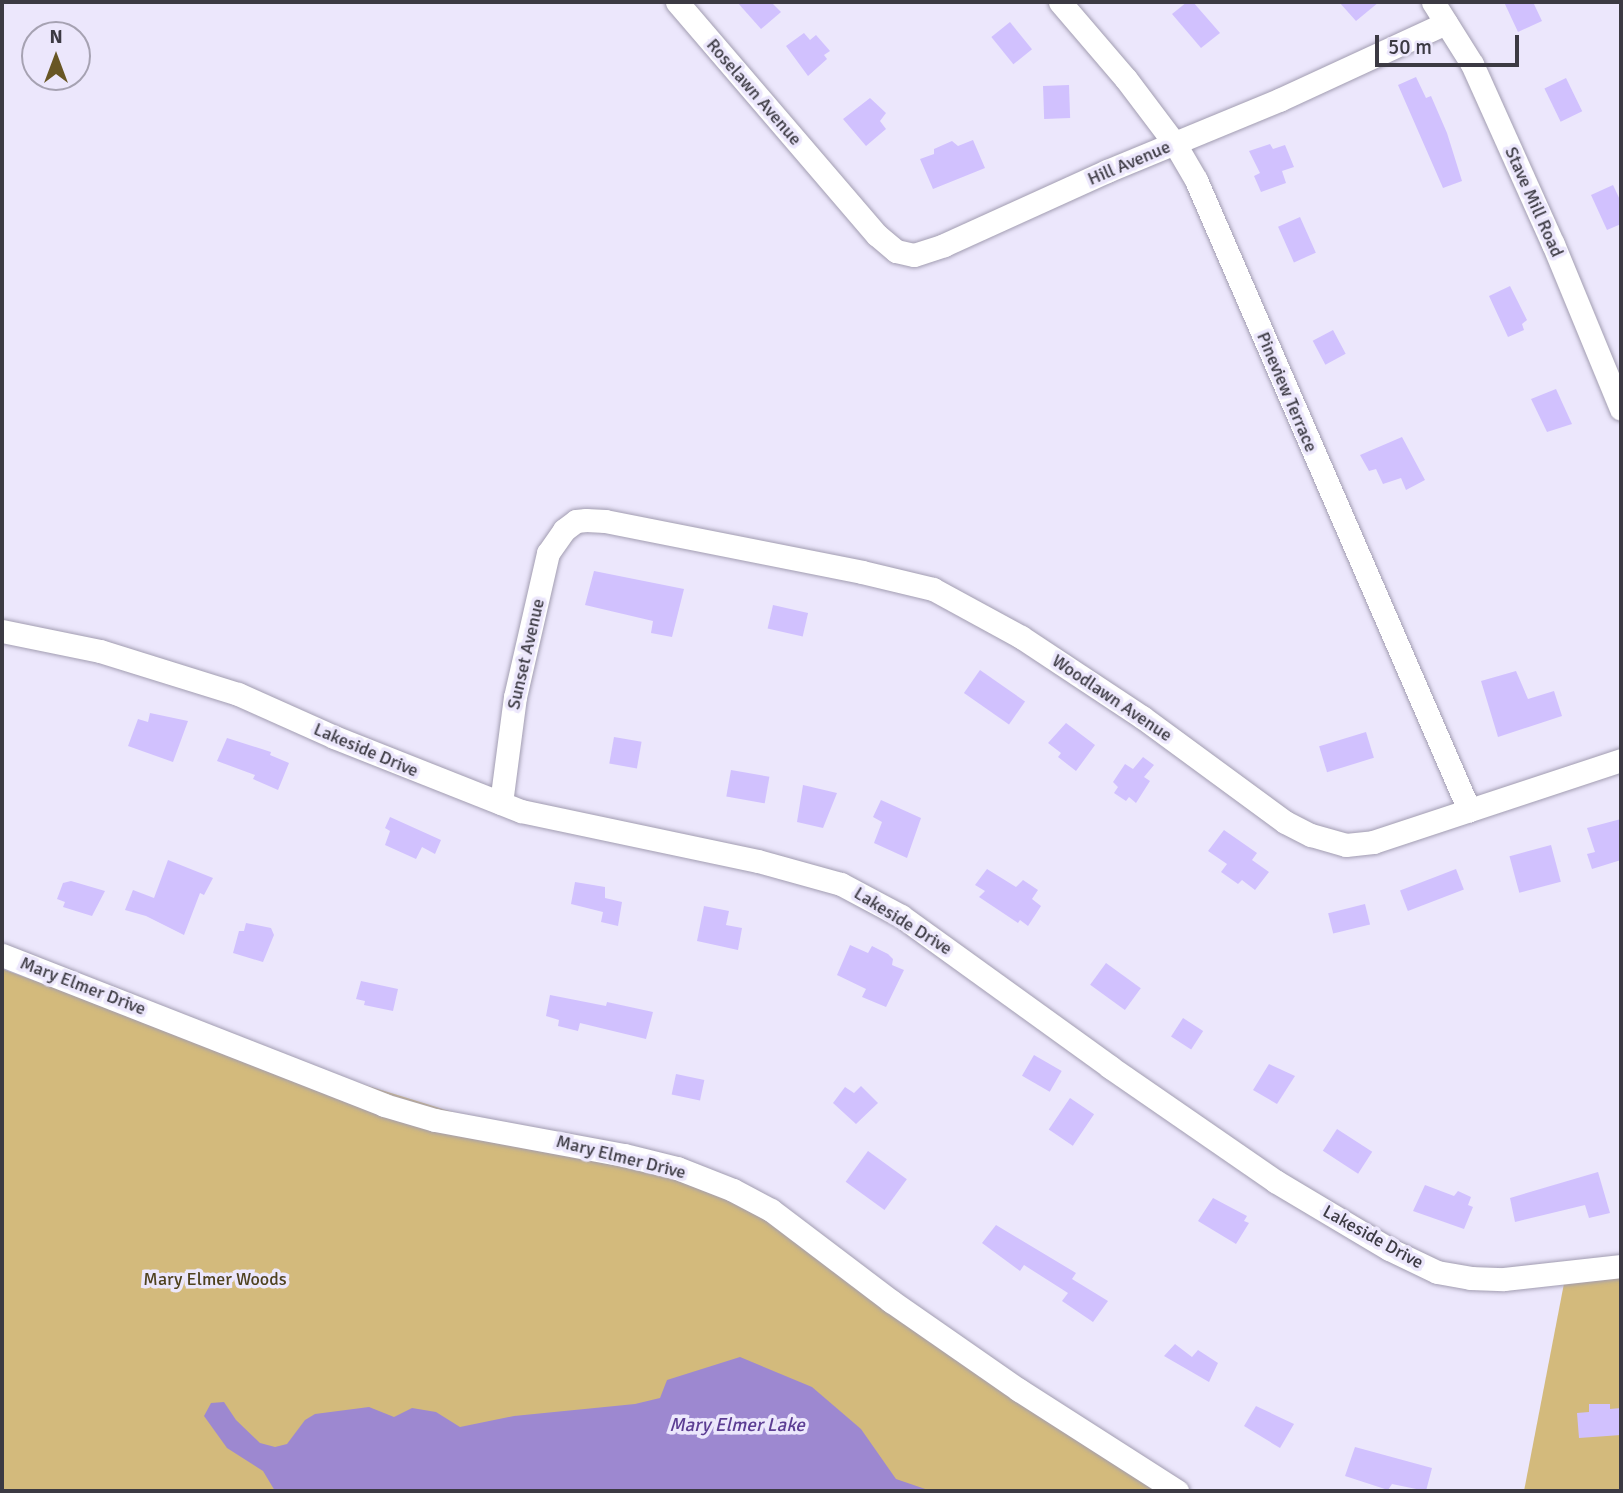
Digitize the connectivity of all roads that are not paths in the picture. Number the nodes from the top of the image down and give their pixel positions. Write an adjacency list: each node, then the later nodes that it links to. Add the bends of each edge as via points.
1 (677, 2): 6 (street, Roselawn Avenue)
2 (1060, 2): 5 (street, Pineview Terrace)
3 (1433, 2): 4 (street, Stave Mill Road)
4 (1446, 23): 5 (street, Hill Avenue); 7 (street, Stave Mill Road, via 1472,64)
5 (1175, 144): 6 (street, Hill Avenue, via 914,255 896,251 877,235); 12 (street, Pineview Terrace, via 1196,180)
6 (832, 183)
7 (1621, 409)
8 (582, 520): 11 (street, Sunset Avenue, via 564,530 548,553 516,697); 12 (street, Woodlawn Avenue, via 606,521 933,589 1021,637 1142,717 1285,822 1328,841 1359,845)
9 (2, 631): 11 (street, Lakeside Drive, via 100,651 238,694)
10 (1621, 760): 12 (street, Woodlawn Avenue)
11 (501, 803): 14 (street, Lakeside Drive, via 805,872 867,897 953,951 1275,1181 1437,1272 1504,1279)
12 (1469, 810)
13 (2, 956): 15 (street, Mary Elmer Drive, via 384,1105 435,1120 624,1155 677,1168 733,1190 771,1210 1019,1390)
14 (1621, 1266)
15 (1177, 1491)

